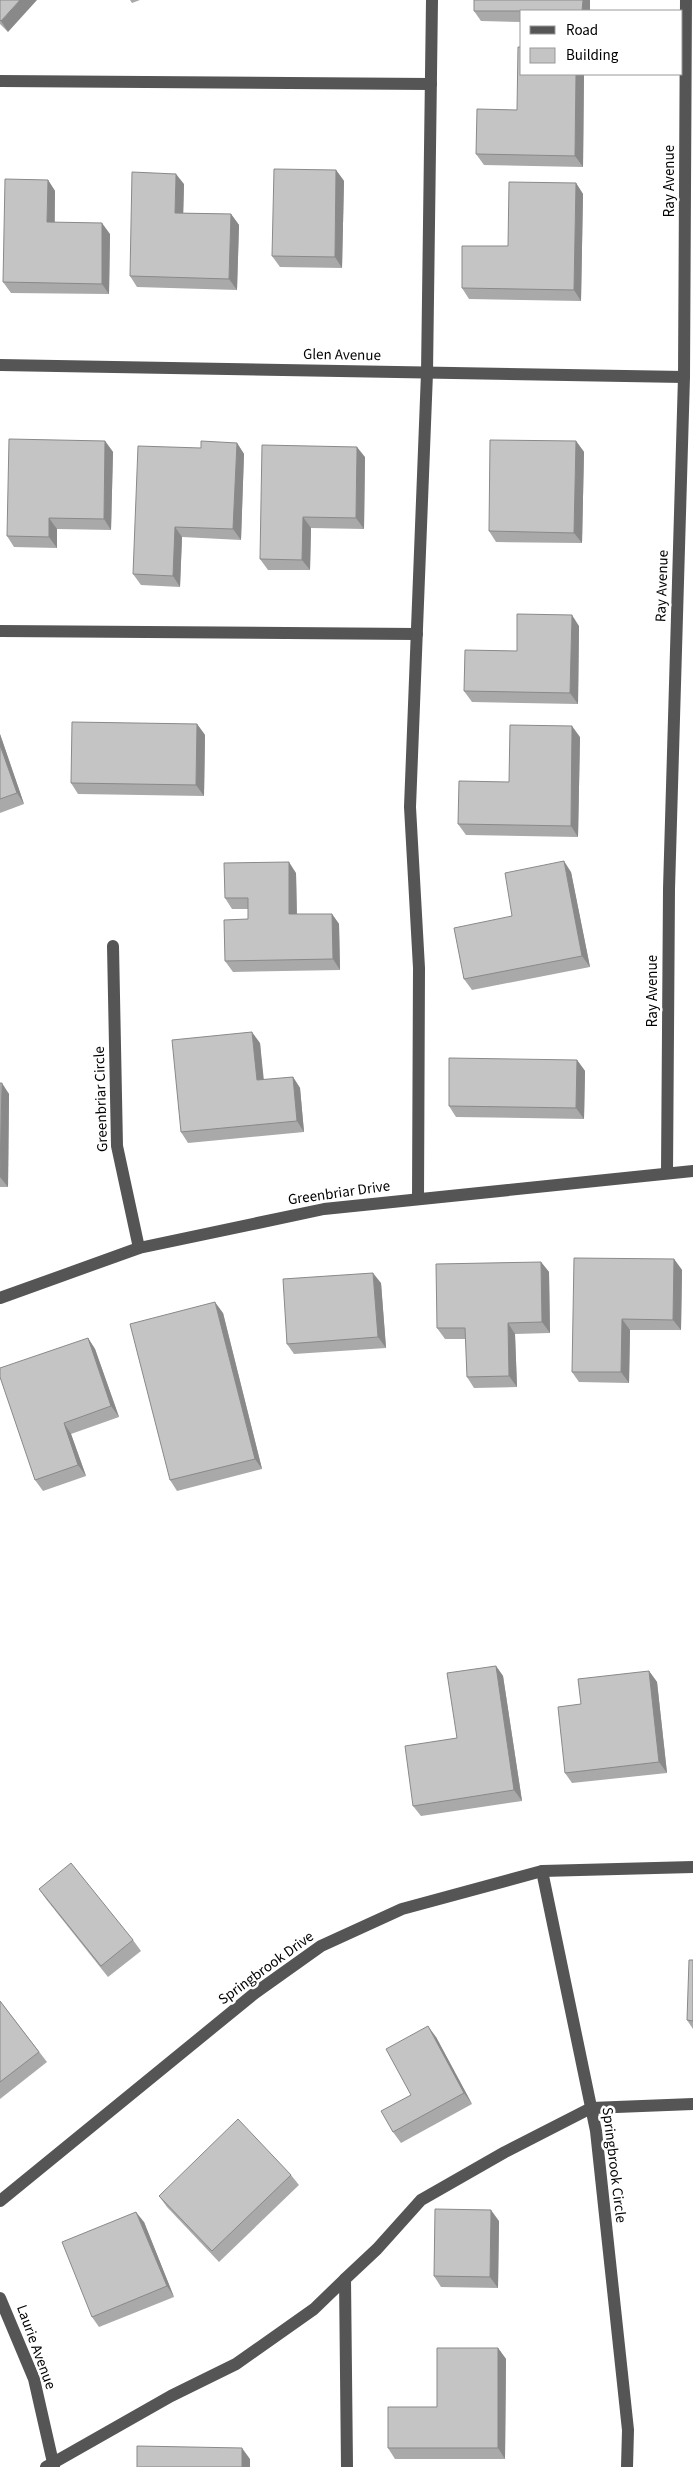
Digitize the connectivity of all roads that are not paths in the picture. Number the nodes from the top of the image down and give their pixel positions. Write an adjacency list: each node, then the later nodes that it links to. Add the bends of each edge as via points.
1 (432, 0): 4 (street)
2 (686, 0): 7 (street, Ray Avenue)
3 (0, 81): 4 (street)
4 (431, 84): 6 (street)
5 (0, 365): 6 (street, Glen Avenue)
6 (427, 373): 7 (street, Glen Avenue); 9 (street)
7 (684, 377): 12 (street, Ray Avenue, via 669,889)
8 (0, 631): 9 (street)
9 (417, 634): 13 (street, via 410,807 420,968)
10 (113, 946): 14 (street, Greenbriar Circle, via 117,1146)
11 (693, 1171): 12 (street, Greenbriar Drive)
12 (667, 1173): 13 (street, Greenbriar Drive)
13 (418, 1199): 14 (street, Greenbriar Drive, via 324,1209)
14 (139, 1248): 15 (street, Greenbriar Drive)
15 (0, 1298)
16 (693, 1867): 17 (street, Springbrook Drive)
17 (542, 1871): 19 (street, Springbrook Circle); 20 (street, Springbrook Drive, via 402,1909 322,1946 255,1993)
18 (693, 2104): 19 (street)
19 (591, 2108): 21 (street, via 421,2200); 25 (street, Springbrook Circle, via 628,2430)
20 (0, 2201)
21 (345, 2279): 23 (street, via 314,2309 236,2364 171,2396); 24 (street)
22 (0, 2298): 23 (street, Laurie Avenue, via 34,2380)
23 (51, 2466)
24 (347, 2467)
25 (627, 2467)

